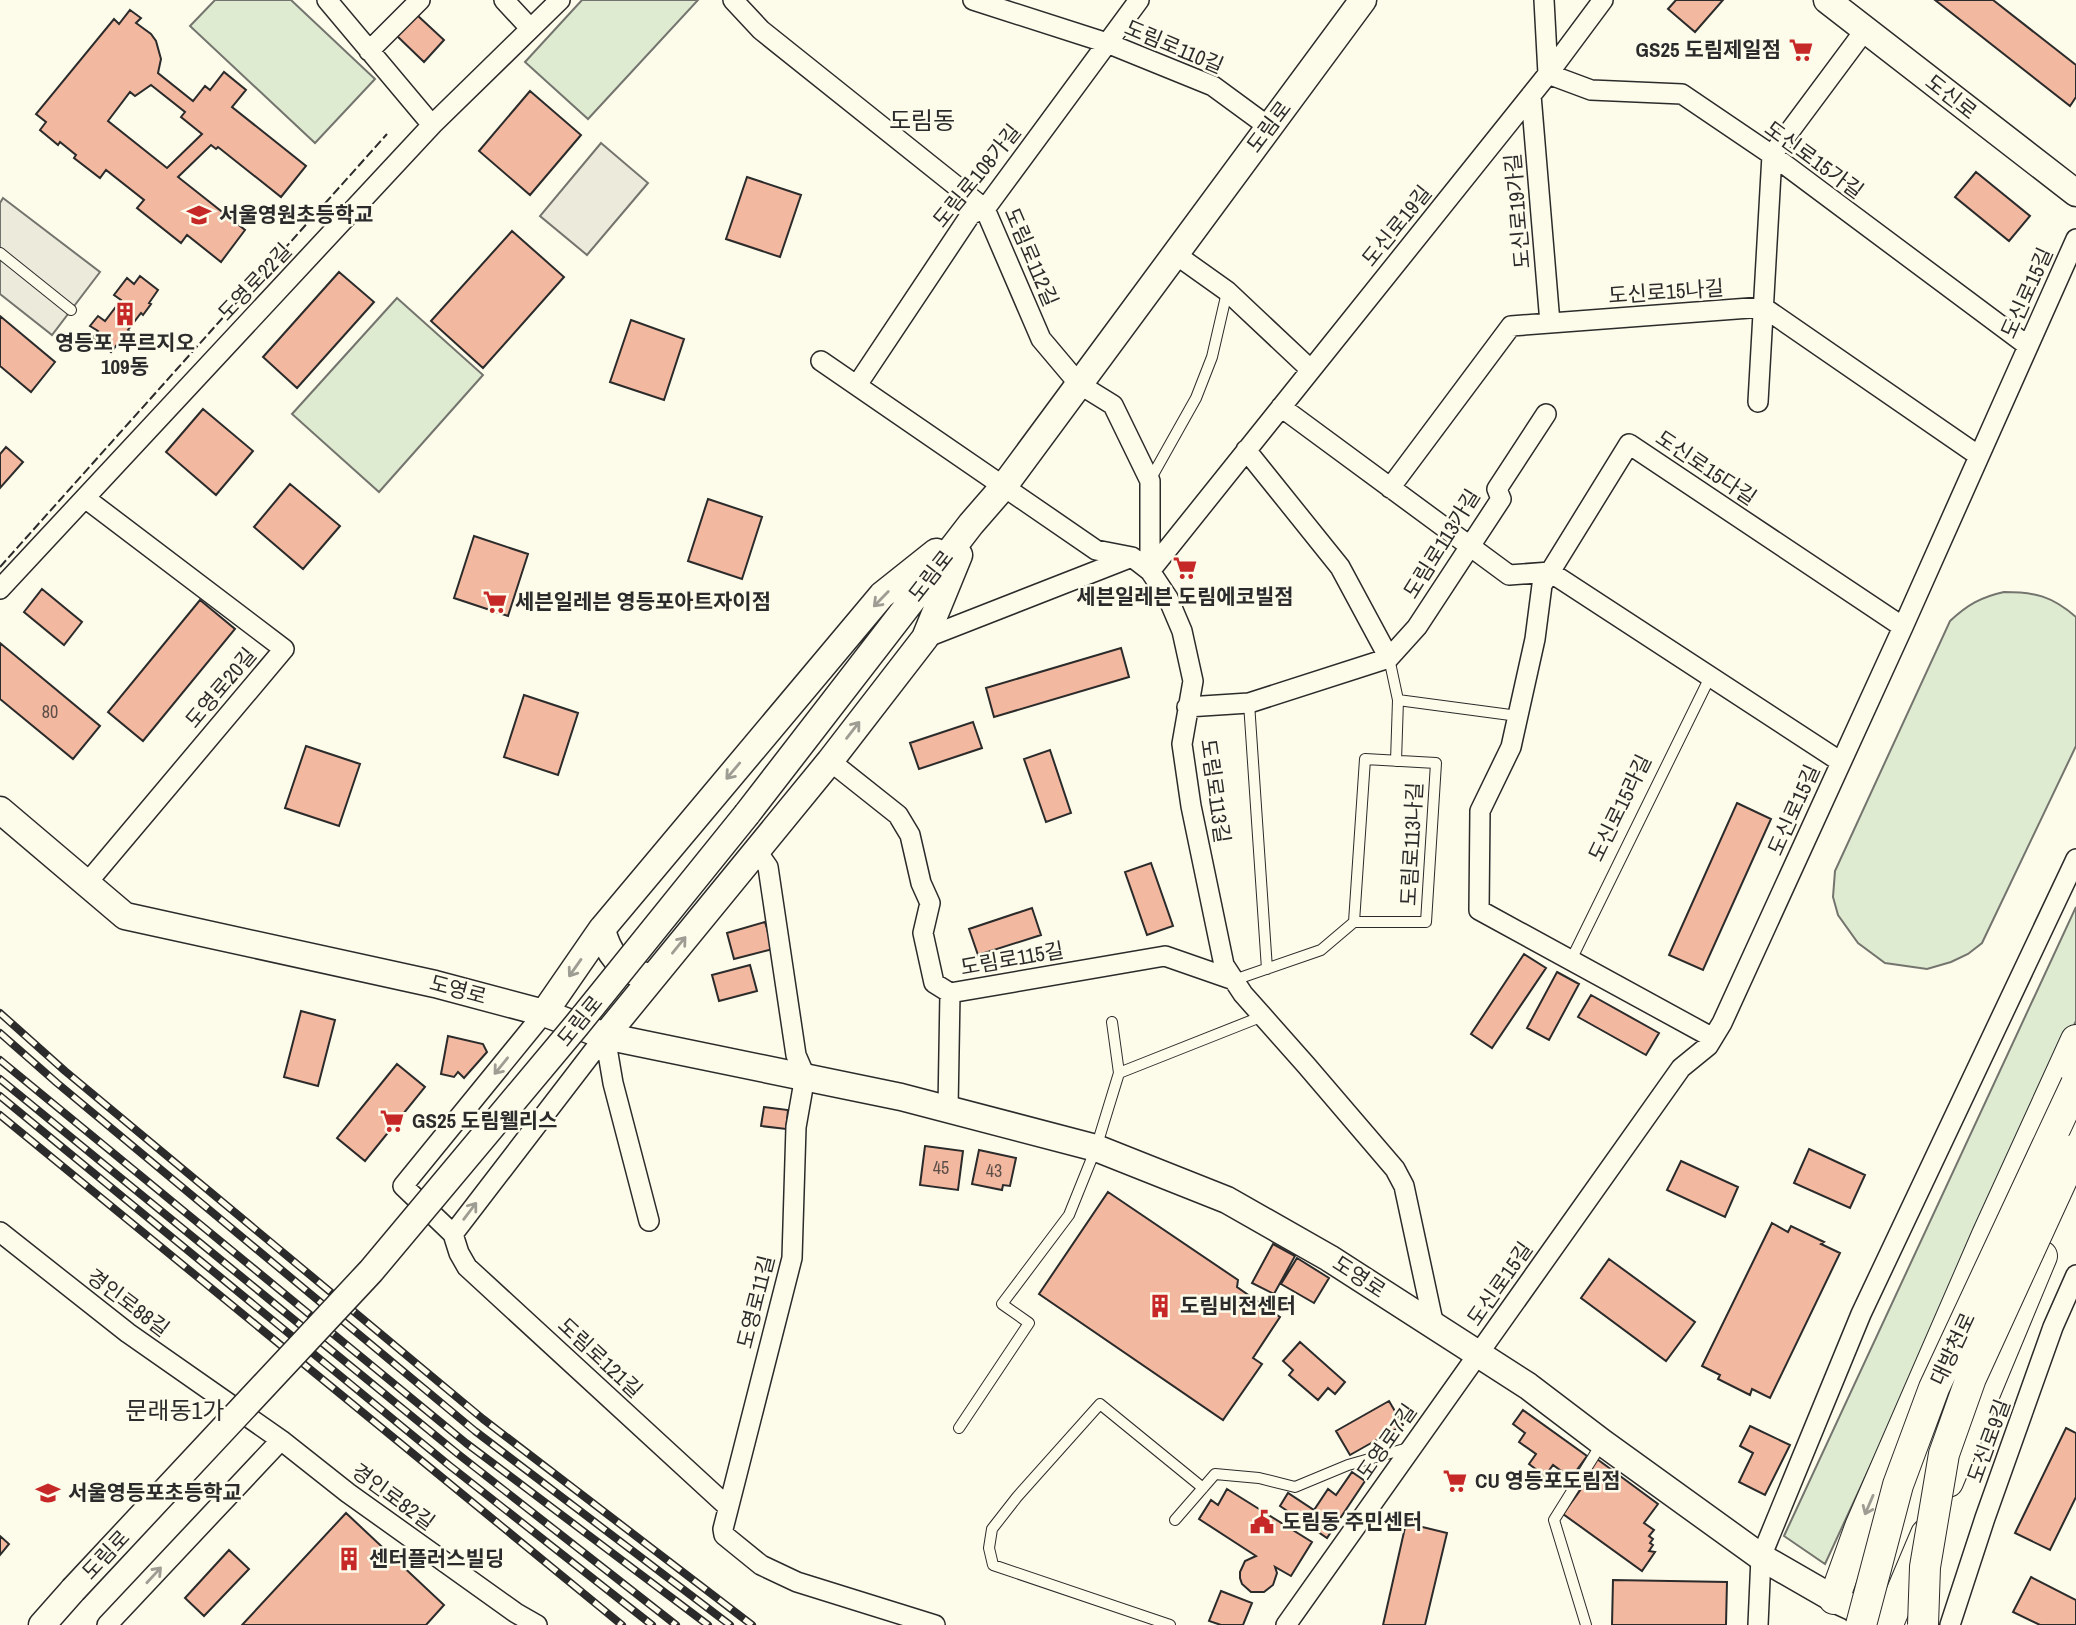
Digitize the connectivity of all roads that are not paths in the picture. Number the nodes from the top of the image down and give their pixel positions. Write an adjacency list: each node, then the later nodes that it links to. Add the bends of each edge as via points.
1 (327, 0): 15 (street)
2 (420, 0): 15 (street)
3 (505, 0): 12 (street)
4 (560, 0): 12 (street, 도영로22길)
5 (733, 0): 22 (street, 도림로112길, via 761,30)
6 (973, 0): 14 (street, 도림로110길)
7 (1139, 0): 14 (street, 도림로108가길)
8 (1363, 0): 19 (main road, 도림로)
9 (1544, 0): 16 (street)
10 (1603, 0): 16 (street, 도신로19길)
11 (1827, 0): 13 (main road, 도신로)
12 (530, 28): 18 (street, 도영로22길)
13 (1865, 30): 20 (street); 21 (main road, 도신로)
14 (1107, 43): 19 (street, 도림로110길, via 1213,86); 22 (street, 도림로108가길)
15 (369, 51): 18 (street)
16 (1548, 74): 17 (street, 도신로19길); 20 (street, 도신로15가길, via 1591,90 1682,94)
17 (1531, 95): 29 (street, 도신로19가길); 32 (street, 도신로19길)
18 (432, 125): 43 (street, 도영로22길)
19 (1269, 127): 25 (main road, 도림로)
20 (1772, 155): 27 (street); 30 (street, 도신로15가길)
21 (2076, 193)
22 (985, 209): 33 (street, 도림로112길, via 1041,339); 34 (street, 도림로108가길, via 971,214)
23 (2076, 239): 30 (street, 도신로15길)
24 (0, 253): 28 (lane)
25 (1175, 254): 26 (street); 33 (main road, 도림로)
26 (1227, 291): 32 (street); 40 (lane, via 1212,357 1196,398)
27 (1763, 307): 29 (street, 도신로15나길); 35 (street); 39 (street)
28 (71, 310)
29 (1550, 323): 42 (street, 도신로15나길, via 1511,326)
30 (2028, 346): 39 (street, 도신로15길)
31 (821, 361): 34 (street)
32 (1311, 370): 36 (street, 도신로19길)
33 (1079, 384): 40 (street, via 1113,405); 41 (main road, 도림로)
34 (857, 386): 41 (street)
35 (1758, 402)
36 (1281, 407): 38 (street, 도신로19길); 42 (street)
37 (1546, 415): 45 (street, 도림로113가길, via 1497,489 1501,499)
38 (1247, 450): 47 (street, 도신로19길); 52 (street, via 1340,567)
39 (1979, 456): 50 (street, 도신로15길)
40 (1150, 481): 47 (street)
41 (1003, 486): 44 (main road, 도림로); 46 (street, 도림로113길, via 1096,550)
42 (1390, 488): 45 (street)
43 (85, 498): 49 (street, 도영로22길); 64 (street, 도영로20길, via 284,649)
44 (971, 524): 51 (main road); 66 (main road, one-way to 66, via 882,595); 102 (main road, 도림로, bridge, via 747,814 371,1270)
45 (1470, 546): 48 (street, via 1509,575); 52 (street, 도림로113가길, via 1417,627)
46 (1132, 557): 47 (street, 도림로113길); 51 (street)
47 (1150, 571): 56 (street, 도림로113길, via 1182,631 1193,681)
48 (1550, 572): 50 (street, 도신로15다길, via 1629,444); 53 (street); 57 (street, 도신로15다길, via 1542,585)
49 (0, 589)
50 (1903, 627): 60 (street, 도신로15길)
51 (925, 638): 58 (main road, one-way to 51)
52 (1389, 658): 54 (lane); 55 (street, 도림로113가길)
53 (1710, 677): 60 (street); 67 (lane, 도신로15라길)
54 (1398, 700): 57 (lane); 59 (lane)
55 (1249, 704): 56 (street, 도림로113가길); 68 (lane)
56 (1188, 707): 70 (street, 도림로113길, via 1182,744 1191,806 1224,965)
57 (1518, 716): 67 (street, 도신로15다길, via 1511,747 1480,811 1479,910)
58 (830, 761): 62 (main road); 71 (street, 도림로115길, via 898,815 910,835 930,903 923,933 934,983)
59 (1396, 761): 65 (lane, 도림로113나길, via 1365,759); 65 (lane, 도림로113나길, via 1436,763 1426,922)
60 (1841, 762): 76 (street, 도신로15길)
61 (0, 810): 64 (main road, 도영로)
62 (756, 850): 69 (main road, one-way to 62); 79 (street, 도영로11길, via 768,867 796,1055)
63 (2076, 859): 99 (street, via 1861,1314)
64 (87, 883): 72 (main road, 도영로, via 125,916 435,984)
65 (1354, 922): 68 (lane, via 1321,950)
66 (602, 929): 69 (main road, via 606,945 629,971); 72 (main road, one-way to 72)
67 (1571, 960): 76 (street, 도신로15다길)
68 (1267, 969): 70 (lane)
69 (654, 976): 75 (main road)
70 (1234, 981): 71 (street, 도림로115길, via 1165,956); 73 (street, 도림로113길)
71 (950, 993): 81 (street)
72 (544, 1013): 75 (main road, 도영로); 87 (street, one-way to 87, via 403,1186)
73 (1263, 1016): 78 (lane); 89 (street, 도림로113길, via 1395,1169 1404,1186)
74 (1112, 1022): 78 (lane)
75 (605, 1036): 79 (main road, 도영로); 85 (street, via 612,1083); 87 (street, one-way to 75)
76 (1713, 1038): 90 (street, 도신로15길, via 1681,1068)
77 (2076, 1040): 100 (main road, one-way to 100, via 1860,1527)
78 (1119, 1073): 82 (lane)
79 (805, 1076): 81 (main road, 도영로); 97 (street, 도영로11길, via 796,1127 792,1258)
80 (2076, 1084): 110 (main road, 대방천로, bridge, via 1934,1388 1898,1485)
81 (948, 1109): 82 (main road, 도영로)
82 (1096, 1148): 89 (main road, 도영로, via 1227,1200); 92 (lane, via 1069,1215 1002,1304 1028,1323)
83 (2076, 1149): 112 (main road, 대방천로, bridge, via 1971,1378 1944,1454 1925,1567)
84 (2076, 1184): 111 (main road, via 2042,1254)
85 (649, 1221)
86 (0, 1231): 91 (street, 경인로88길, via 128,1333)
87 (453, 1234): 97 (street, 도림로121길, via 467,1267)
88 (2076, 1275): 113 (street, 도신로9길, via 2053,1327)
89 (1434, 1326): 90 (main road, 도영로)
90 (1478, 1354): 94 (main road, 도영로); 95 (street, 도영로7길)
91 (232, 1406): 93 (street, 경인로82길)
92 (959, 1428)
93 (281, 1440): 101 (street, 경인로82길); 103 (street, one-way to 93)
94 (1602, 1443): 99 (main road, 도영로); 108 (lane, via 1554,1520)
95 (1412, 1447): 96 (lane, via 1348,1465 1295,1487 1214,1474); 107 (street, 도영로7길)
96 (1203, 1488): 98 (lane); 106 (lane, via 1100,1404 992,1529 989,1548 993,1565)
97 (728, 1507): 105 (street, 도영로11길, via 724,1535 761,1564 797,1582)
98 (1175, 1520)
99 (1761, 1557): 100 (main road, 도영로); 109 (street)
100 (1834, 1599): 111 (main road, 도영로)
101 (510, 1619): 104 (street, 경인로82길)
102 (42, 1625)
103 (107, 1625)
104 (537, 1625)
105 (935, 1625)
106 (1170, 1625)
107 (1286, 1625)
108 (1586, 1625)
109 (1758, 1625)
110 (1861, 1625)
111 (1889, 1625)
112 (1923, 1625)
113 (1950, 1625)

